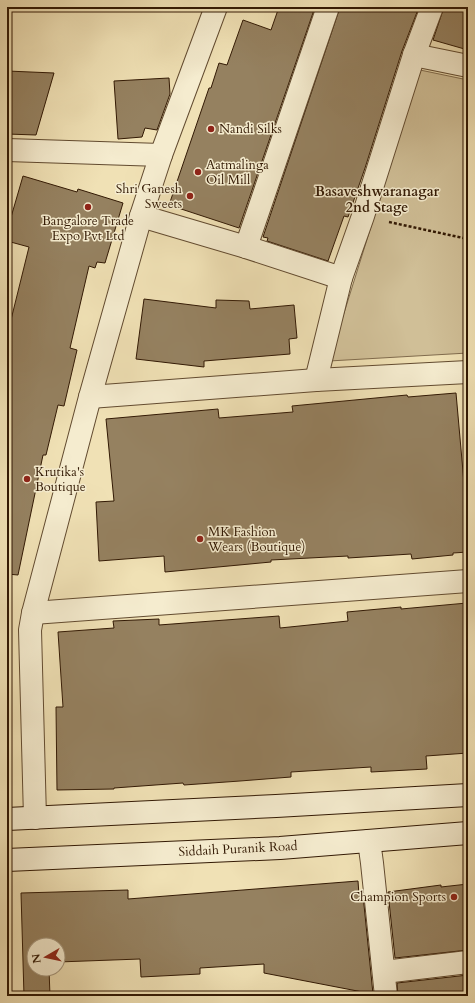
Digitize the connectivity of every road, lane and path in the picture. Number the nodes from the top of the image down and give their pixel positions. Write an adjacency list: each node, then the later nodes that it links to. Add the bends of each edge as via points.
1 (216, 7): 7 (street)
2 (328, 7): 11 (street)
3 (432, 7): 4 (street)
4 (414, 55): 5 (street); 9 (street)
5 (468, 66)
6 (7, 150): 7 (street)
7 (161, 155): 8 (street)
8 (141, 216): 11 (street); 15 (street)
9 (363, 216): 10 (path); 12 (street)
10 (468, 239)
11 (246, 247): 12 (street)
12 (341, 278): 14 (street)
13 (468, 372): 14 (street)
14 (316, 380): 15 (street)
15 (90, 397): 17 (street)
16 (468, 581): 17 (street)
17 (33, 613): 19 (street, via 30,630)
18 (468, 795): 19 (street)
19 (35, 818): 20 (street)
20 (7, 819)
21 (468, 833): 22 (street, Siddaih Puranik Road)
22 (368, 841): 23 (street, Siddaih Puranik Road); 25 (street)
23 (7, 860)
24 (468, 962): 25 (street)
25 (384, 972): 26 (street)
26 (386, 996)

